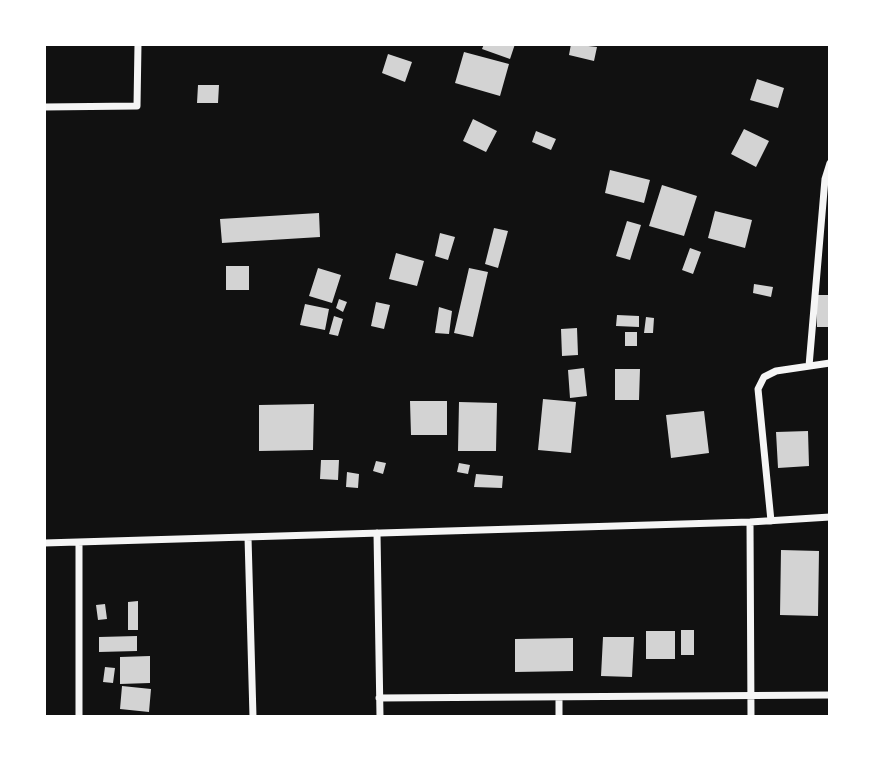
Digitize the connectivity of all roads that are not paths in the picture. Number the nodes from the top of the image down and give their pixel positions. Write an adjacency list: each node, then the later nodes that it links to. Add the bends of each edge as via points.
1 (138, 44): 2 (street, via 137,106)
2 (44, 107)
3 (830, 163): 5 (street)
4 (830, 363): 5 (street)
5 (809, 366): 7 (street, via 764,377 758,389)
6 (830, 517): 7 (street)
7 (771, 521): 8 (street)
8 (750, 522): 9 (street); 14 (street)
9 (377, 533): 10 (street); 16 (street)
10 (248, 537): 11 (street); 18 (street)
11 (79, 542): 12 (street); 17 (street)
12 (44, 543)
13 (830, 695): 14 (street)
14 (751, 696): 15 (street); 21 (street)
15 (559, 697): 16 (street); 20 (street)
16 (379, 698): 19 (street)
17 (79, 717)
18 (253, 717)
19 (380, 717)
20 (559, 717)
21 (751, 717)

